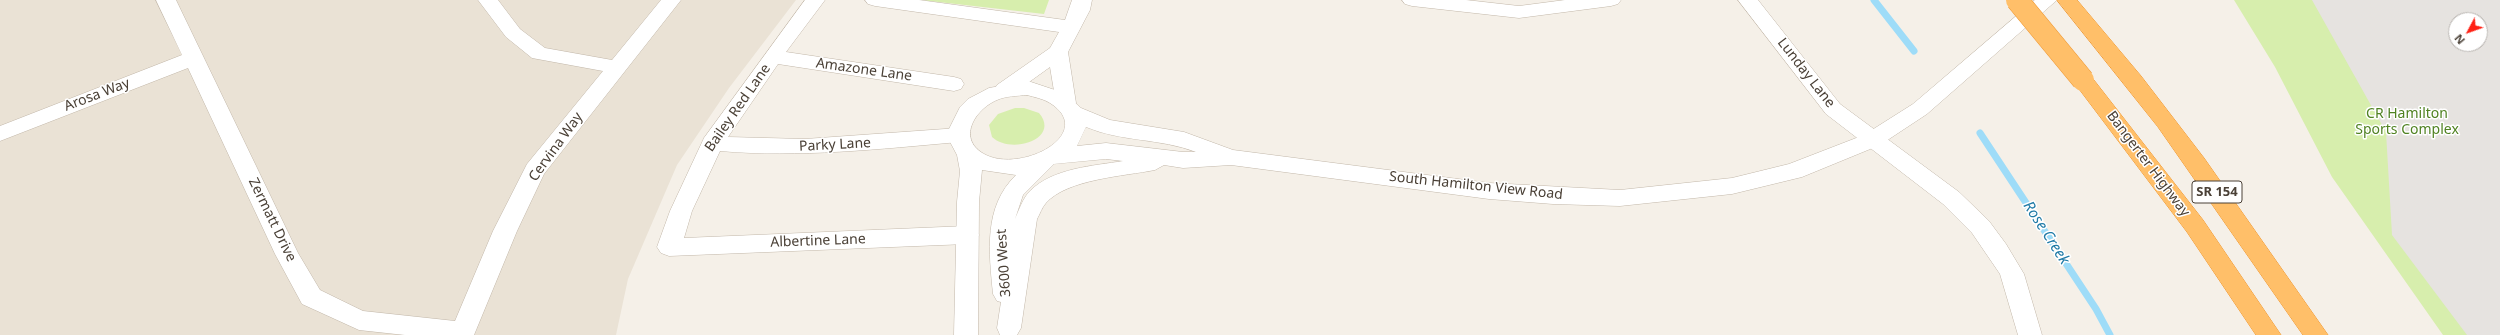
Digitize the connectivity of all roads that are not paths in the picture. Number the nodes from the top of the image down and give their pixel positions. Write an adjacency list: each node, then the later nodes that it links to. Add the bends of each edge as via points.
1 (166, 0): 16 (street, Zermatt Drive)
2 (488, 0): 17 (street, via 513,33 539,53)
3 (671, 0): 17 (street, Cervina Way)
4 (815, 0): 15 (street, Bailey Red Lane)
5 (874, 0): 13 (street)
6 (1082, 0): 13 (street)
7 (1412, 0): 8 (street, via 1519,12)
8 (1611, 0)
9 (1748, 0): 22 (street, Lunday Lane, via 1833,109)
10 (2017, 0): 34 (highway, Bangerter Highway / SR 154, bridge, via 2083,80 2194,226)
11 (2047, 0): 22 (street, South Hamilton View Road, via 1920,109)
12 (2067, 0): 35 (highway, SR 154, via 2113,53 2225,203)
13 (1071, 27): 14 (street)
14 (1058, 52): 19 (street); 20 (street)
15 (773, 57): 18 (street, Amazone Lane); 23 (street, Bailey Red Lane, via 723,124)
16 (194, 58): 21 (street, Arosa Way); 31 (street, Zermatt Drive, via 287,254 311,297 359,320)
17 (617, 67): 31 (street, Cervina Way, via 535,170 505,231)
18 (954, 84)
19 (1004, 90): 20 (street, via 1028,88 1050,92); 24 (street, via 987,96 973,105 963,117 958,129)
20 (1070, 108): 25 (street, South Hamilton View Road, via 1106,127 1184,139); 26 (street, via 1076,128 1069,143)
21 (0, 134)
22 (1872, 140): 25 (street, South Hamilton View Road, via 1794,171 1732,186 1620,198 1489,191); 33 (street, Lunday Lane, via 1966,211 1999,251 2017,286)
23 (712, 143): 24 (street, Parky Lane, via 746,147 815,148); 29 (street, Bailey Red Lane, via 685,196)
24 (963, 144): 26 (street, via 979,161 994,167 1030,166); 28 (street, via 971,171)
25 (1231, 157): 27 (street, South Hamilton View Road)
26 (1051, 158): 27 (street, South Hamilton View Road, via 1106,151); 30 (street, 3600 West, via 1020,185 1009,200 1002,222 1001,259)
27 (1170, 159): 30 (street, via 1069,179 1037,198 1026,218)
28 (967, 235): 29 (street, Albertine Lane); 32 (street)
29 (669, 247)
30 (1009, 331)
31 (462, 333)
32 (966, 335)
33 (2030, 335)
34 (2269, 335)
35 (2316, 335)

